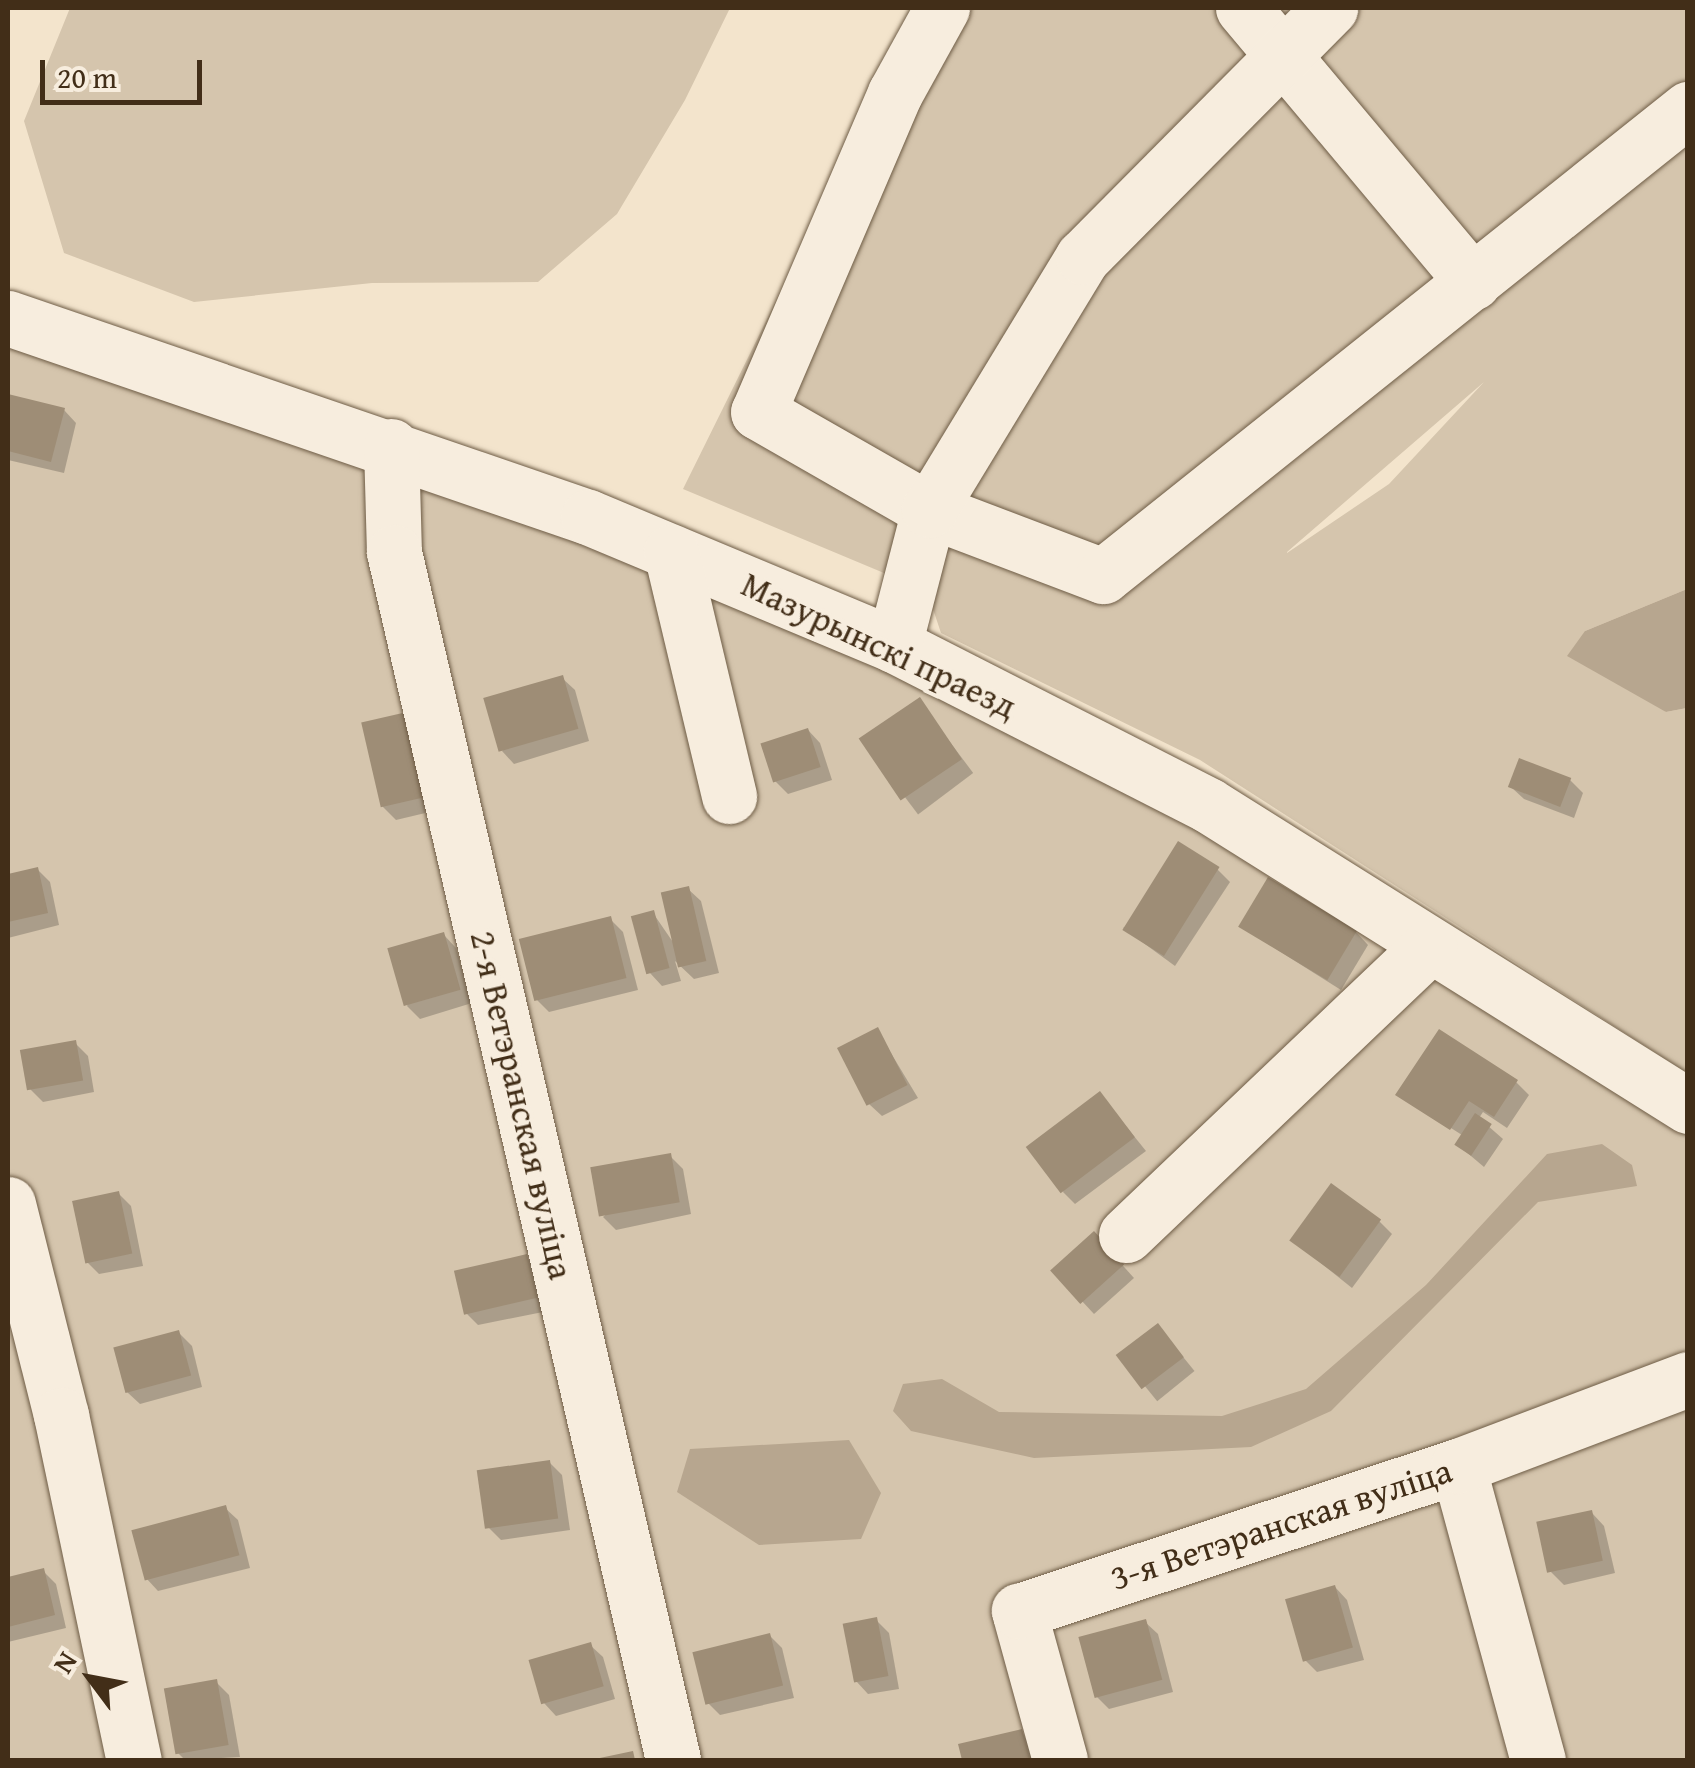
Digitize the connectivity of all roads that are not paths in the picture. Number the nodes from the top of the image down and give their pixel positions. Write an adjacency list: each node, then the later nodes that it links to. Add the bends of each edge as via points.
1 (942, 8): 9 (street, via 894,92 758,412)
2 (1243, 8): 4 (street)
3 (1330, 8): 4 (street)
4 (1283, 53): 6 (street); 9 (street, via 1083,257)
5 (1688, 109): 6 (street)
6 (1472, 282): 9 (street, via 1103,576)
7 (8, 318): 8 (street, Мазурынскі праезд)
8 (390, 446): 10 (street, Мазурынскі праезд); 20 (street, 2-я Ветэранская вуліца, via 394,552)
9 (928, 510): 11 (street)
10 (671, 552): 11 (street, Мазурынскі праезд); 12 (street)
11 (894, 645): 13 (street, Мазурынскі праезд, via 1208,804)
12 (729, 796)
13 (1430, 946): 14 (street, Мазурынскі праезд); 16 (street)
14 (1688, 1106)
15 (8, 1204): 19 (street, via 61,1414)
16 (1126, 1235)
17 (1688, 1378): 18 (street, 3-я Ветэранская вуліца)
18 (1458, 1466): 21 (street, 3-я Ветэранская вуліца, via 1019,1611); 22 (street)
19 (134, 1760)
20 (673, 1760)
21 (1060, 1760)
22 (1538, 1760)

